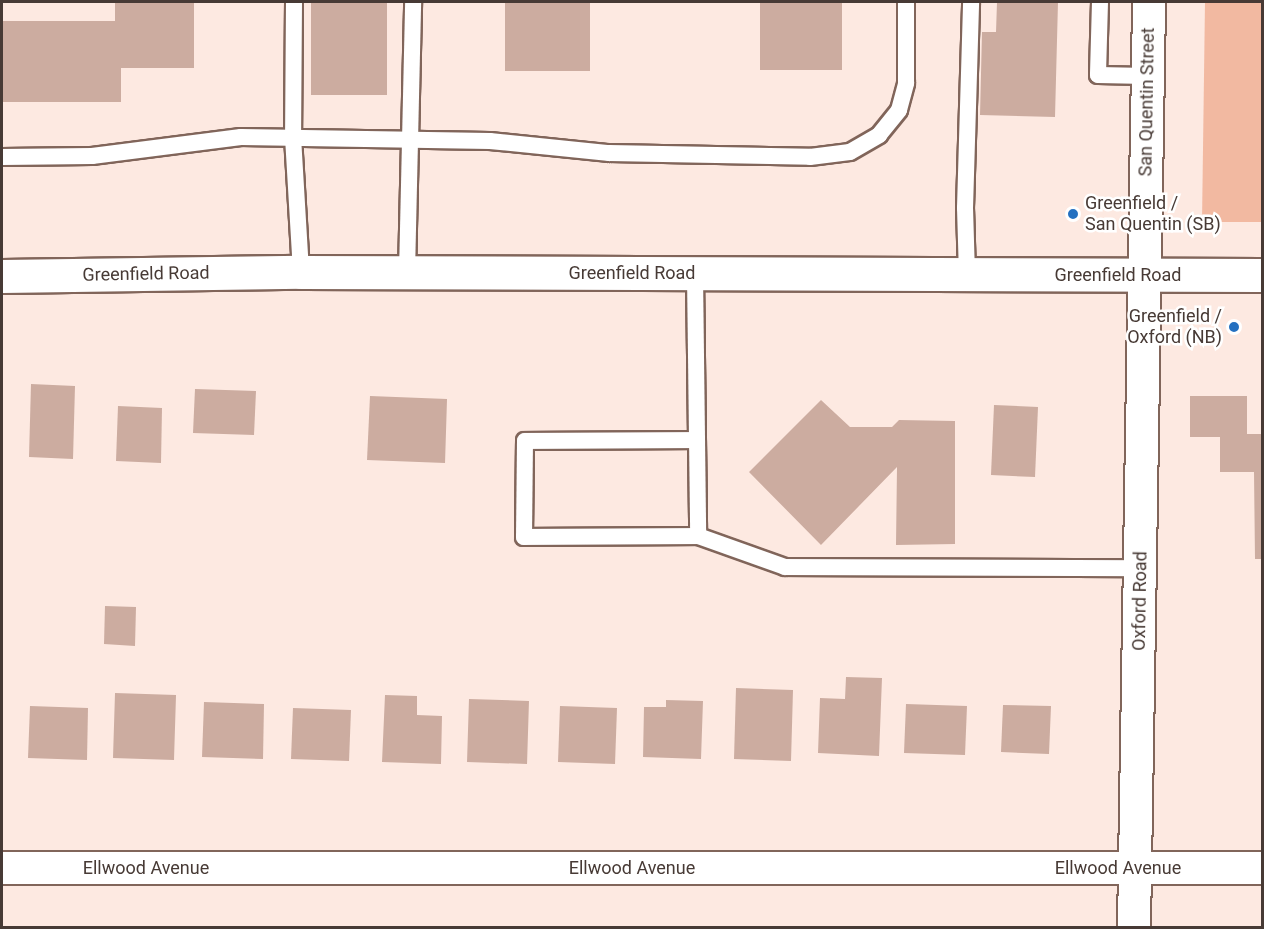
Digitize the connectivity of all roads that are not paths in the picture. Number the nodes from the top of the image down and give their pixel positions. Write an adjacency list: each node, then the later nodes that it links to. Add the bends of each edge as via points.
1 (294, 2): 8 (lane)
2 (413, 2): 9 (lane)
3 (906, 2): 9 (lane, via 906,84 899,110 879,135 850,152 810,157 609,153 489,141)
4 (971, 2): 15 (lane)
5 (1100, 2): 7 (lane, via 1098,75)
6 (1149, 2): 7 (street, San Quentin Street)
7 (1147, 76): 14 (street, San Quentin Street)
8 (293, 137): 9 (lane); 10 (lane, via 220,139 92,156); 11 (lane)
9 (412, 140): 12 (lane)
10 (2, 157)
11 (301, 272): 12 (main road, Greenfield Road); 17 (main road, Greenfield Road)
12 (407, 273): 13 (main road, Greenfield Road)
13 (695, 274): 15 (main road, Greenfield Road); 18 (lane)
14 (1145, 274): 15 (main road, Greenfield Road); 16 (main road, Greenfield Road); 20 (street, Oxford Road)
15 (967, 275)
16 (1263, 275)
17 (2, 276)
18 (697, 440): 19 (lane); 19 (lane, via 525,441 524,537)
19 (698, 536): 20 (lane, via 785,567)
20 (1140, 568): 22 (street, Oxford Road)
21 (2, 868): 22 (street, Ellwood Avenue)
22 (1136, 868): 23 (street, Ellwood Avenue); 24 (street, Oxford Road)
23 (1263, 868)
24 (1134, 927)

